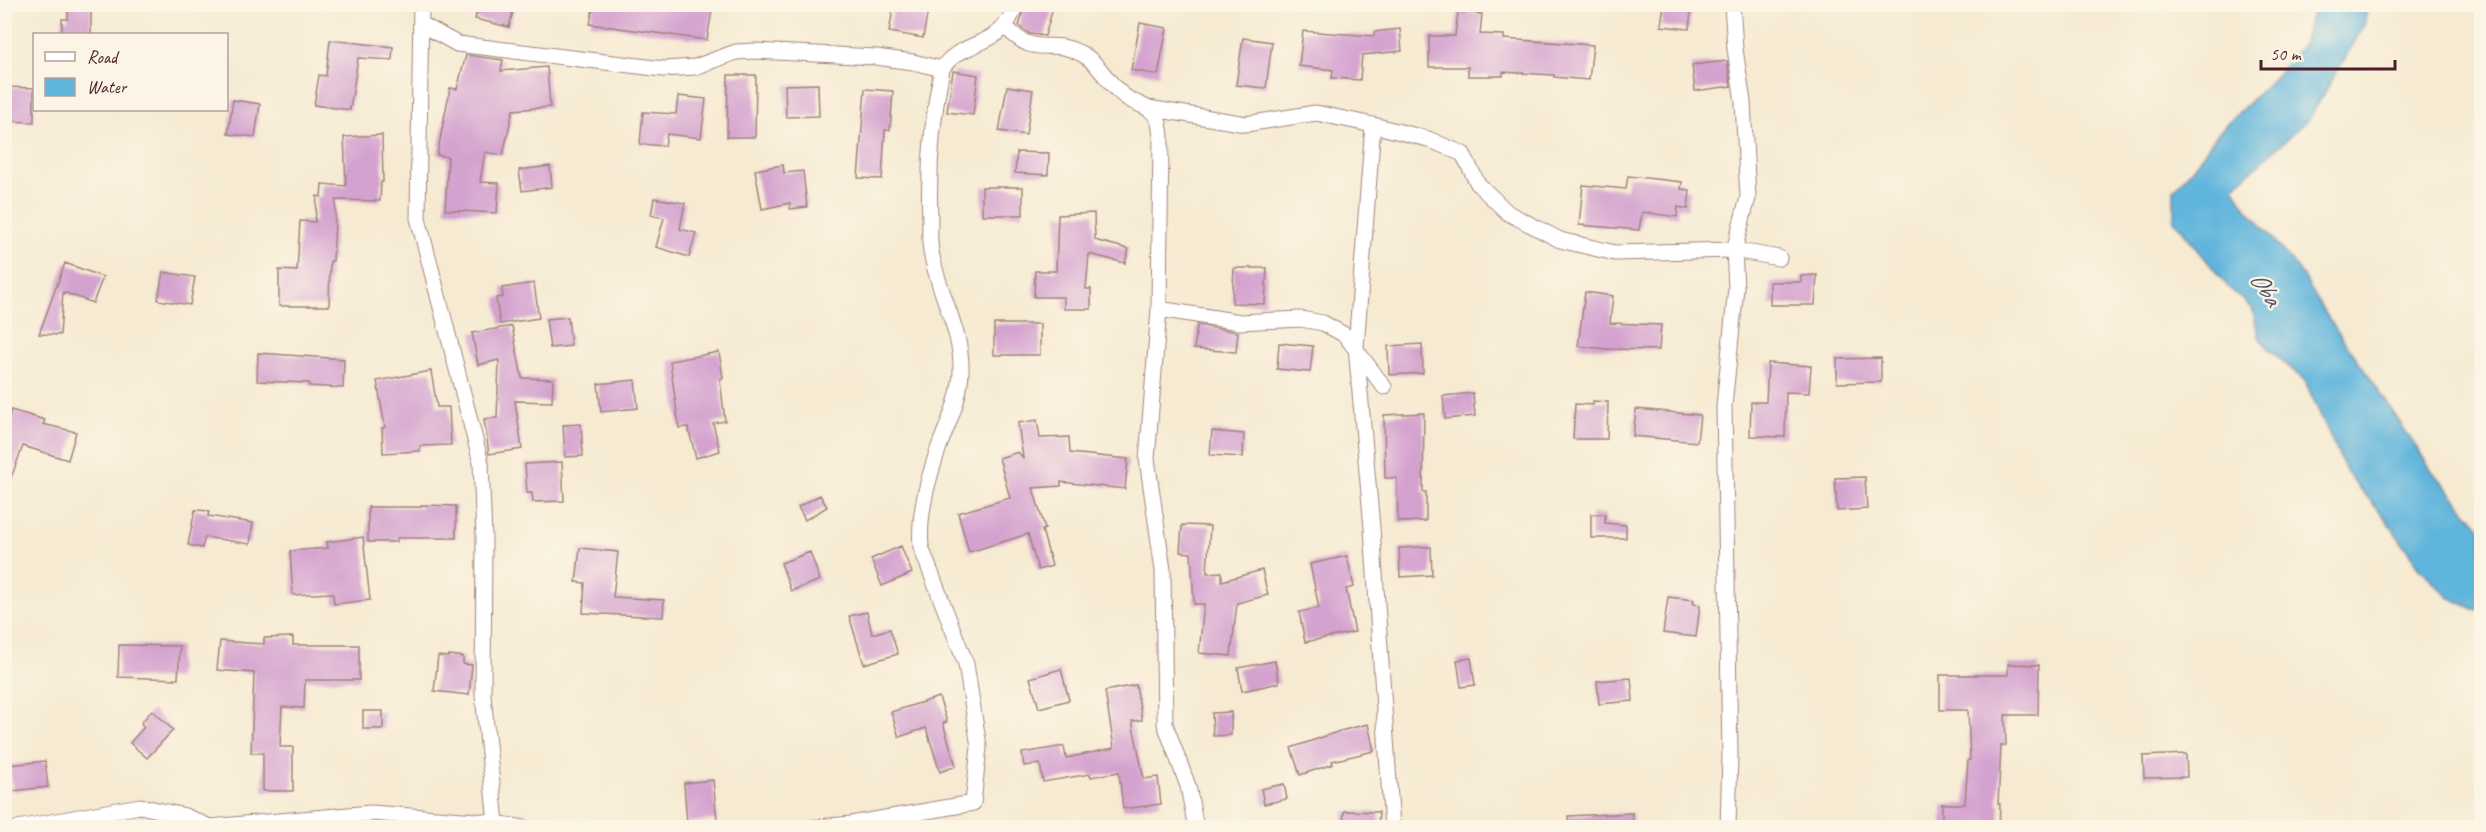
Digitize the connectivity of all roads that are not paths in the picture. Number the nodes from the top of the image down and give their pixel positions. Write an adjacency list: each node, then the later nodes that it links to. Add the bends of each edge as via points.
1 (421, 4): 4 (street)
2 (1015, 4): 5 (street)
3 (1732, 4): 9 (street, via 1748,198)
4 (421, 24): 6 (street, via 458,44 663,69 695,67 736,52 755,51 876,57); 14 (street, via 418,218 481,463 483,695)
5 (1005, 26): 6 (street, via 991,39 952,57); 7 (street, via 1032,47 1063,47 1081,53 1101,69 1112,86)
6 (942, 69): 18 (street, via 931,146 931,250 959,342 962,367 958,397 937,453 919,527 921,547 966,664 979,747 973,803)
7 (1148, 108): 8 (street, via 1246,124 1316,112); 11 (street, via 1158,119 1161,136)
8 (1373, 125): 9 (street, via 1428,139 1463,154 1478,184 1508,213 1560,240 1615,253); 12 (street)
9 (1734, 250): 10 (street); 21 (street, via 1736,288 1724,406)
10 (1779, 258)
11 (1159, 309): 12 (street, via 1240,322 1323,323 1345,335); 19 (street, via 1147,459 1163,570 1165,724 1188,786)
12 (1356, 347): 13 (street); 20 (street)
13 (1384, 387)
14 (496, 823): 15 (street, via 371,813); 17 (street)
15 (210, 827): 16 (street, via 185,816 140,806)
16 (18, 828)
17 (524, 828)
18 (810, 828)
19 (1196, 828)
20 (1392, 828)
21 (1728, 828)

